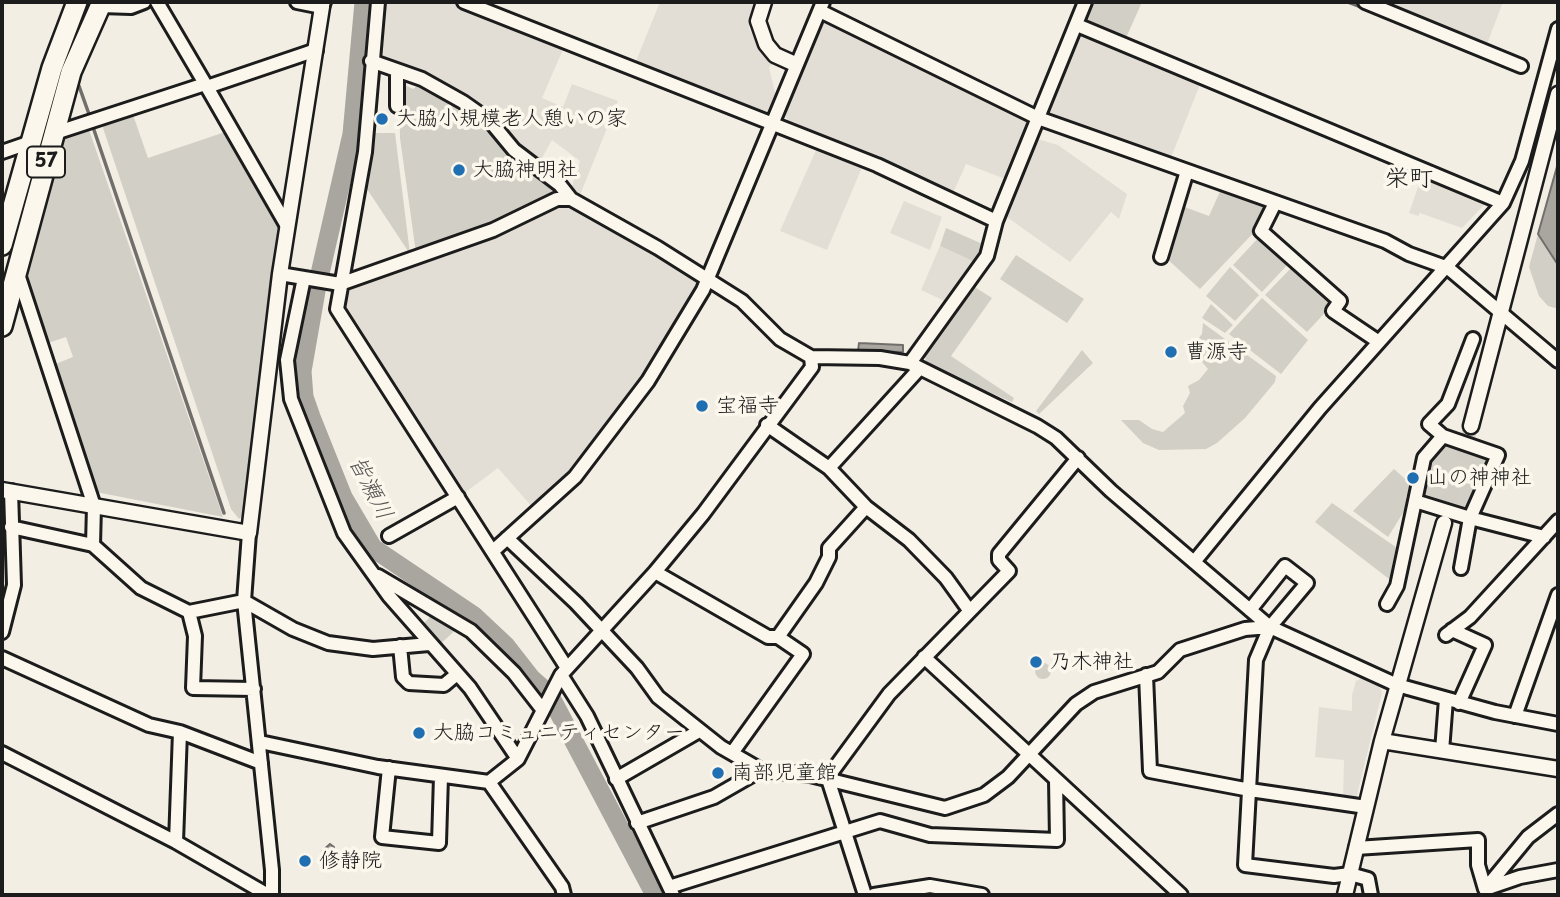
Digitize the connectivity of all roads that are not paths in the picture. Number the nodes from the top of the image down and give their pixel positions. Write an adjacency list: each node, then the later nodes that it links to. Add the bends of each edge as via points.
1 (77, 2): 26 (main road, 57)
2 (144, 2): 10 (street, via 131,7)
3 (157, 2): 20 (street)
4 (297, 2): 11 (street)
5 (378, 2): 16 (street)
6 (464, 2): 24 (street)
7 (764, 2): 17 (street, via 758,21 766,44 775,55)
8 (1085, 2): 13 (street)
9 (1365, 2): 18 (street)
10 (102, 4): 25 (main road, 57, via 71,72)
11 (323, 5): 15 (street)
12 (822, 6): 17 (street); 23 (street)
13 (1077, 25): 23 (street); 31 (street)
14 (1558, 29): 31 (street, via 1522,161)
15 (317, 50): 20 (street); 34 (street)
16 (372, 61): 19 (street); 42 (street, via 365,152)
17 (795, 64): 24 (street)
18 (1521, 66)
19 (397, 71): 22 (street); 29 (street, via 422,79 489,121 514,150)
20 (206, 85): 25 (street); 34 (street)
21 (1558, 94): 43 (street)
22 (397, 106)
23 (1038, 118): 28 (street); 33 (street)
24 (771, 126): 33 (street, via 877,165); 41 (street)
25 (52, 134): 38 (main road, 57)
26 (31, 142): 27 (street); 32 (main road, 57)
27 (2, 152)
28 (1187, 171): 30 (street); 36 (street)
29 (571, 200): 41 (street); 42 (street, via 557,200 494,230)
30 (1275, 203): 37 (street); 46 (street, via 1261,232 1340,301 1334,311)
31 (1503, 203): 37 (street)
32 (4, 221): 35 (main road, 57)
33 (996, 221): 49 (street, via 988,256)
34 (287, 226): 39 (street)
35 (2, 245)
36 (1161, 257)
37 (1448, 268): 43 (street); 46 (street)
38 (17, 274): 44 (main road, 57); 58 (street)
39 (280, 274): 40 (street); 64 (street)
40 (304, 278): 42 (street); 73 (street, via 287,360 291,399 344,533)
41 (706, 280): 47 (street, via 742,301 780,339); 67 (street, via 648,381 575,477)
42 (340, 284): 56 (street, via 337,309)
43 (1502, 314): 48 (street); 51 (street)
44 (2, 326)
45 (1473, 339): 52 (street, via 1448,404 1429,424)
46 (1379, 342): 70 (street)
47 (811, 357): 49 (street, via 880,358); 50 (street, via 812,367)
48 (1558, 361)
49 (915, 365): 53 (street, via 1037,426); 54 (street)
50 (767, 425): 54 (street); 72 (street)
51 (1471, 426)
52 (1443, 436): 57 (street, via 1424,458); 60 (street, via 1498,454)
53 (1078, 458): 70 (street); 77 (street, via 999,554 1009,571)
54 (829, 468): 59 (street)
55 (6, 490): 58 (street); 63 (street)
56 (458, 496): 65 (street); 69 (street)
57 (1415, 501): 60 (street); 76 (street, via 1397,586)
58 (94, 506): 64 (street); 68 (street)
59 (866, 507): 77 (street, via 909,541 946,578); 83 (street, via 829,548 816,583)
60 (1470, 519): 66 (street); 71 (street)
61 (1558, 521): 66 (street)
62 (1444, 523): 91 (street)
63 (11, 527): 68 (street); 81 (street, via 14,584)
64 (249, 533): 75 (street)
65 (389, 536)
66 (1544, 537): 93 (street, via 1471,617 1449,633 1485,645)
67 (507, 538): 69 (street); 82 (street, via 576,603)
68 (93, 545): 79 (street, via 141,588)
69 (493, 551): 88 (street)
70 (1194, 562): 78 (street)
71 (1461, 568)
72 (655, 572): 82 (street); 83 (street, via 768,637)
73 (375, 574): 84 (street); 94 (street, via 471,631 514,673)
74 (1558, 595): 95 (street)
75 (244, 601): 79 (street); 85 (street, via 328,643 373,649); 92 (street)
76 (1387, 604)
77 (969, 610): 86 (street)
78 (1250, 610): 80 (street); 80 (street, via 1285,566 1307,583)
79 (189, 612): 92 (street, via 195,636 193,688)
80 (1270, 627): 90 (street, via 1245,629 1180,650 1158,672); 91 (street); 115 (street, via 1256,660)
81 (2, 632)
82 (600, 633): 88 (street); 97 (street, via 637,668 658,697)
83 (778, 637): 103 (street, via 803,654)
84 (429, 644): 85 (street); 89 (street)
85 (400, 646): 89 (street, via 403,677 409,683 444,685)
86 (924, 657): 104 (street); 112 (street, via 889,694)
87 (2, 658): 98 (street, via 149,725)
88 (564, 672): 94 (street); 111 (street)
89 (457, 674): 105 (street)
90 (1146, 675): 104 (street, via 1094,692 1076,704); 115 (street, via 1150,771)
91 (1396, 685): 93 (street); 99 (street)
92 (254, 689): 100 (street)
93 (1452, 701): 95 (street); 101 (street)
94 (542, 709): 105 (street)
95 (1515, 716): 96 (street)
96 (1558, 724)
97 (699, 731): 103 (street); 111 (street)
98 (180, 732): 106 (street); 120 (street)
99 (1382, 741): 101 (street); 116 (street)
100 (260, 742): 106 (street); 107 (street)
101 (1442, 751): 108 (street)
102 (2, 753): 120 (street)
103 (732, 753): 109 (street)
104 (1029, 755): 112 (street, via 984,795 944,808); 113 (street)
105 (518, 759): 114 (street)
106 (261, 764): 126 (street, via 272,870)
107 (389, 768): 110 (street); 110 (street, via 382,837 439,843)
108 (1558, 769)
109 (761, 770): 112 (street); 118 (street, via 715,797)
110 (441, 776): 114 (street)
111 (616, 779): 118 (street)
112 (828, 779): 119 (street)
113 (1056, 780): 119 (street, via 1057,840 930,835 880,821); 131 (street)
114 (489, 782): 127 (street)
115 (1250, 790): 116 (street); 123 (street, via 1245,865)
116 (1366, 807): 121 (street)
117 (1558, 814): 125 (street, via 1528,837)
118 (637, 823): 124 (street)
119 (845, 833): 124 (street); 128 (street)
120 (176, 842): 126 (street)
121 (1356, 848): 123 (street); 125 (street, via 1478,840)
122 (1558, 870): 125 (street, via 1520,877)
123 (1350, 874): 132 (street); 133 (street, via 1368,879)
124 (671, 891)
125 (1483, 892)
126 (270, 895)
127 (564, 895)
128 (865, 895)
129 (874, 895): 130 (street, via 930,886)
130 (982, 895)
131 (1181, 895)
132 (1345, 895)
133 (1371, 895)

